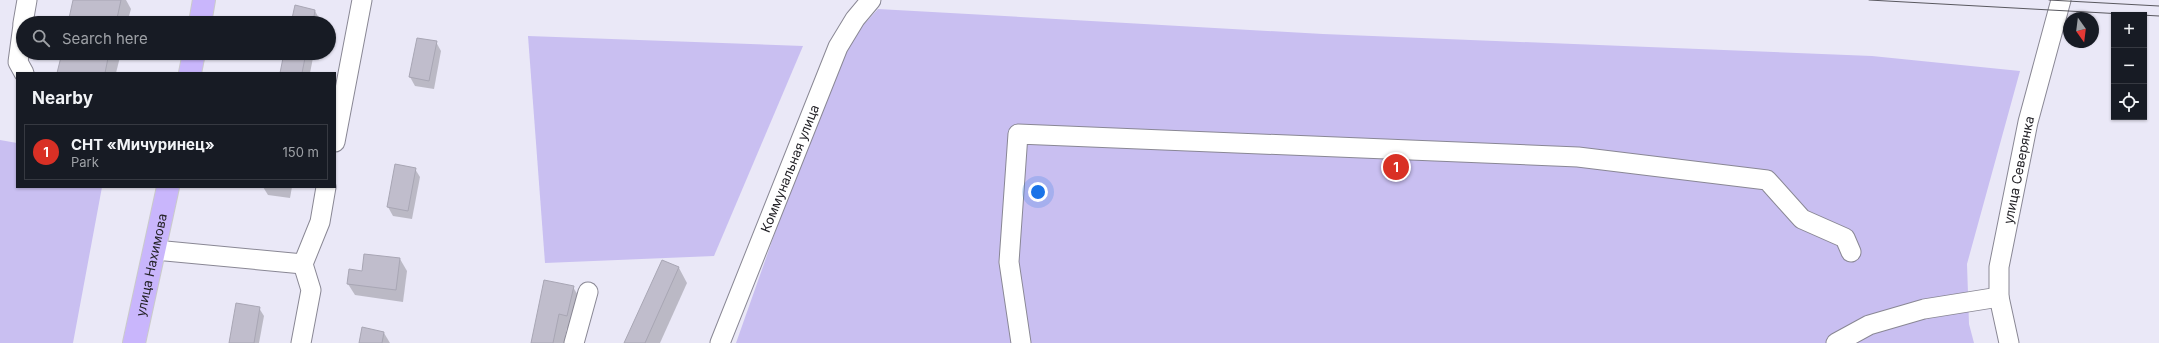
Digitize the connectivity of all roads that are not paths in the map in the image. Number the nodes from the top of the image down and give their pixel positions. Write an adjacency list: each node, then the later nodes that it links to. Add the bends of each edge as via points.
1 (27, 0): 6 (street)
2 (204, 0): 7 (main road)
3 (362, 0): 12 (street)
4 (871, 0): 23 (street, Коммунальная улица, via 838,47)
5 (2061, 0): 19 (street, улица Северянка, via 2028,122 1999,267)
6 (24, 16)
7 (201, 16)
8 (18, 60): 10 (street)
9 (193, 60): 11 (main road)
10 (23, 72)
11 (190, 72)
12 (336, 137)
13 (168, 188): 15 (main road, улица Нахимова)
14 (326, 188): 17 (street, via 320,222)
15 (155, 250): 17 (street); 20 (main road, улица Нахимова)
16 (1851, 252): 24 (street, via 1845,238 1802,219 1767,180 1578,157 1018,134 1009,262)
17 (303, 264): 21 (street, via 311,290)
18 (588, 292): 22 (street)
19 (2000, 297): 25 (street, via 1924,309 1868,325); 26 (street, улица Северянка)
20 (134, 343)
21 (301, 343)
22 (574, 343)
23 (720, 343)
24 (1021, 343)
25 (1836, 343)
26 (2009, 343)

